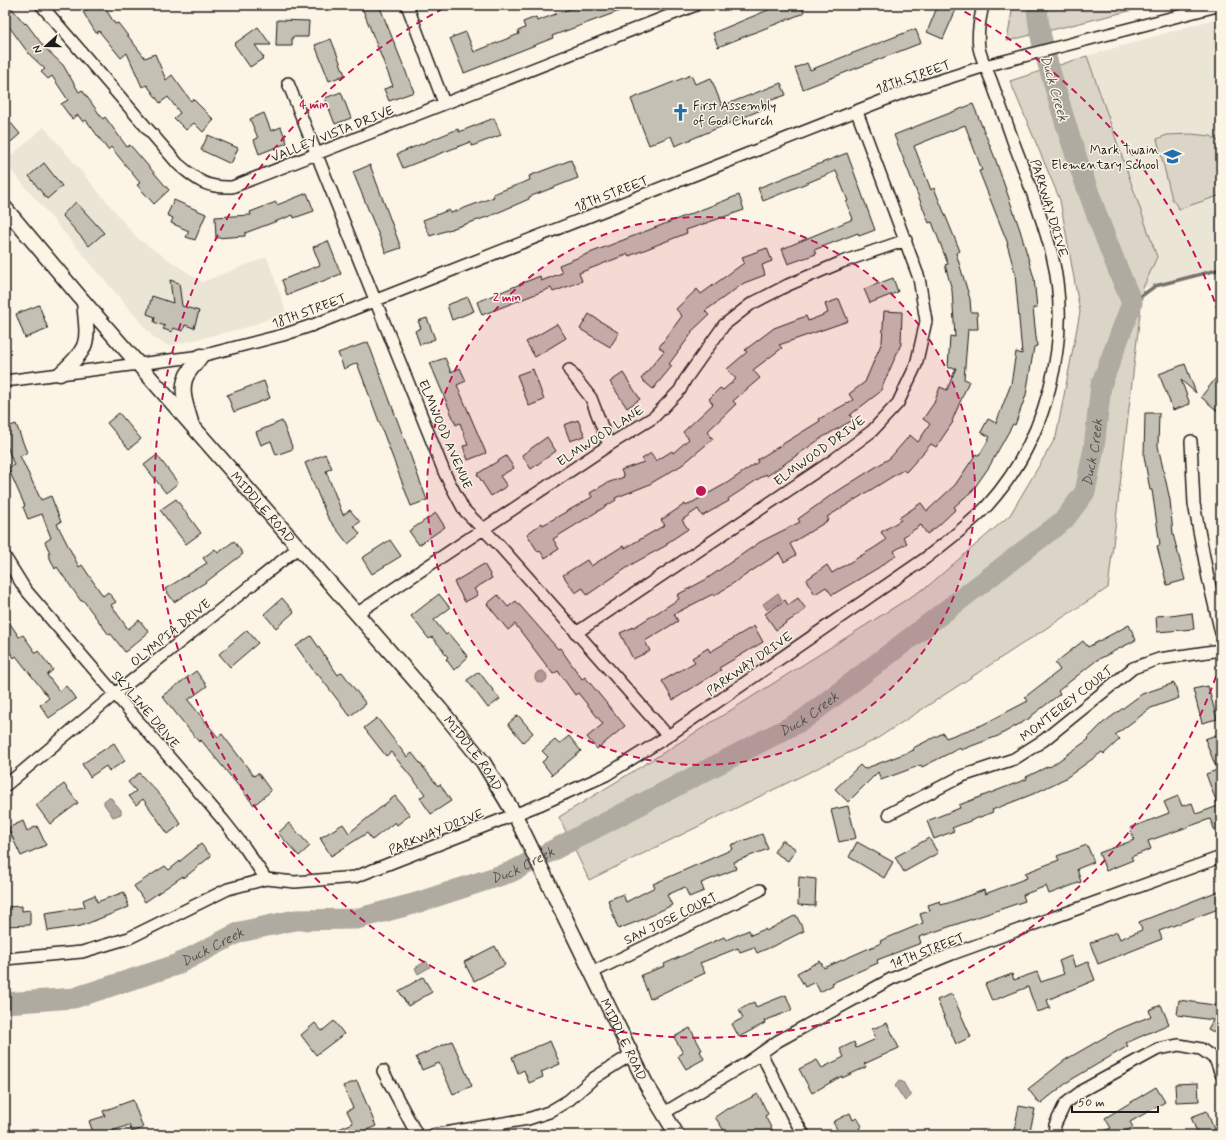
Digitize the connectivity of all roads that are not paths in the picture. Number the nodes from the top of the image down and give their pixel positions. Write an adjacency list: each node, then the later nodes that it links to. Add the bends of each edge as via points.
1 (41, 5): 10 (street, VALLEY VISTA DRIVE, via 178,164 199,182 209,186 232,187)
2 (407, 5): 8 (street)
3 (696, 5): 8 (street, VALLEY VISTA DRIVE)
4 (983, 5): 6 (street, PARKWAY DRIVE, via 978,26 979,48)
5 (1221, 5): 6 (street, 18TH STREET)
6 (985, 66): 9 (street, 18TH STREET, via 907,91); 31 (street, PARKWAY DRIVE, via 1024,170 1052,255 1058,294 1058,330 1053,367 1033,437 1020,462 987,506 956,535 924,560)
7 (288, 83): 10 (street, ELMWOOD AVENUE)
8 (444, 103): 10 (street, VALLEY VISTA DRIVE)
9 (857, 112): 12 (street, ELMWOOD DRIVE); 13 (street, 18TH STREET)
10 (316, 154): 13 (street, ELMWOOD AVENUE)
11 (5, 208): 14 (main road, MIDDLE ROAD)
12 (906, 240): 22 (street, ELMWOOD LANE, via 842,262 751,304 724,325 680,390 654,417); 27 (street, ELMWOOD DRIVE, via 919,278 926,321 916,365 898,403 872,431 832,461)
13 (376, 300): 15 (street, 18TH STREET, via 283,335); 23 (street, ELMWOOD AVENUE, via 445,474 464,510)
14 (84, 302): 16 (main road, MIDDLE ROAD); 18 (main road, via 87,335 83,349)
15 (201, 356): 16 (street, 18TH STREET); 20 (main road, MIDDLE ROAD, via 187,375 184,386)
16 (139, 364): 18 (street, 18TH STREET); 20 (main road, MIDDLE ROAD)
17 (569, 370): 22 (street, via 591,398)
18 (60, 374): 19 (street, 18TH STREET)
19 (5, 380)
20 (191, 424): 24 (main road, MIDDLE ROAD)
21 (1191, 441): 28 (street, via 1194,504)
22 (609, 445): 23 (street, ELMWOOD LANE)
23 (482, 529): 26 (street, ELMWOOD LANE); 27 (street, ELMWOOD AVENUE)
24 (299, 546): 26 (main road, MIDDLE ROAD); 30 (street, OLYMPIA DRIVE)
25 (5, 557): 30 (street, SKYLINE DRIVE, via 25,589)
26 (356, 614): 34 (main road, MIDDLE ROAD, via 483,762)
27 (576, 633): 31 (street, ELMWOOD AVENUE)
28 (1221, 633)
29 (1221, 650): 33 (street, MONTEREY COURT, via 1159,659 1133,668 1044,740 1014,759 962,776)
30 (115, 694): 32 (street, OLYMPIA DRIVE); 36 (street, SKYLINE DRIVE, via 223,820)
31 (668, 736): 34 (street, PARKWAY DRIVE, via 606,775)
32 (5, 786)
33 (889, 814)
34 (515, 815): 36 (street, PARKWAY DRIVE, via 355,877 295,882); 39 (main road, MIDDLE ROAD)
35 (1221, 857): 40 (street, 14TH STREET, via 891,979 785,1037)
36 (266, 879): 38 (street, PARKWAY DRIVE, via 228,889 129,938 82,952)
37 (760, 890): 39 (street, SAN JOSE COURT)
38 (5, 959)
39 (593, 972): 41 (main road, MIDDLE ROAD)
40 (761, 1053): 44 (street, 14TH STREET); 48 (street)
41 (632, 1054): 44 (main road, MIDDLE ROAD); 46 (street, via 594,1078 569,1100 549,1112 522,1120)
42 (383, 1071): 45 (street)
43 (1221, 1074): 49 (street, via 1215,1059 1201,1049 1178,1045 1158,1049 1083,1090 1065,1104)
44 (664, 1113): 47 (main road, MIDDLE ROAD)
45 (417, 1135)
46 (433, 1135)
47 (677, 1135)
48 (804, 1135)
49 (1054, 1135)

